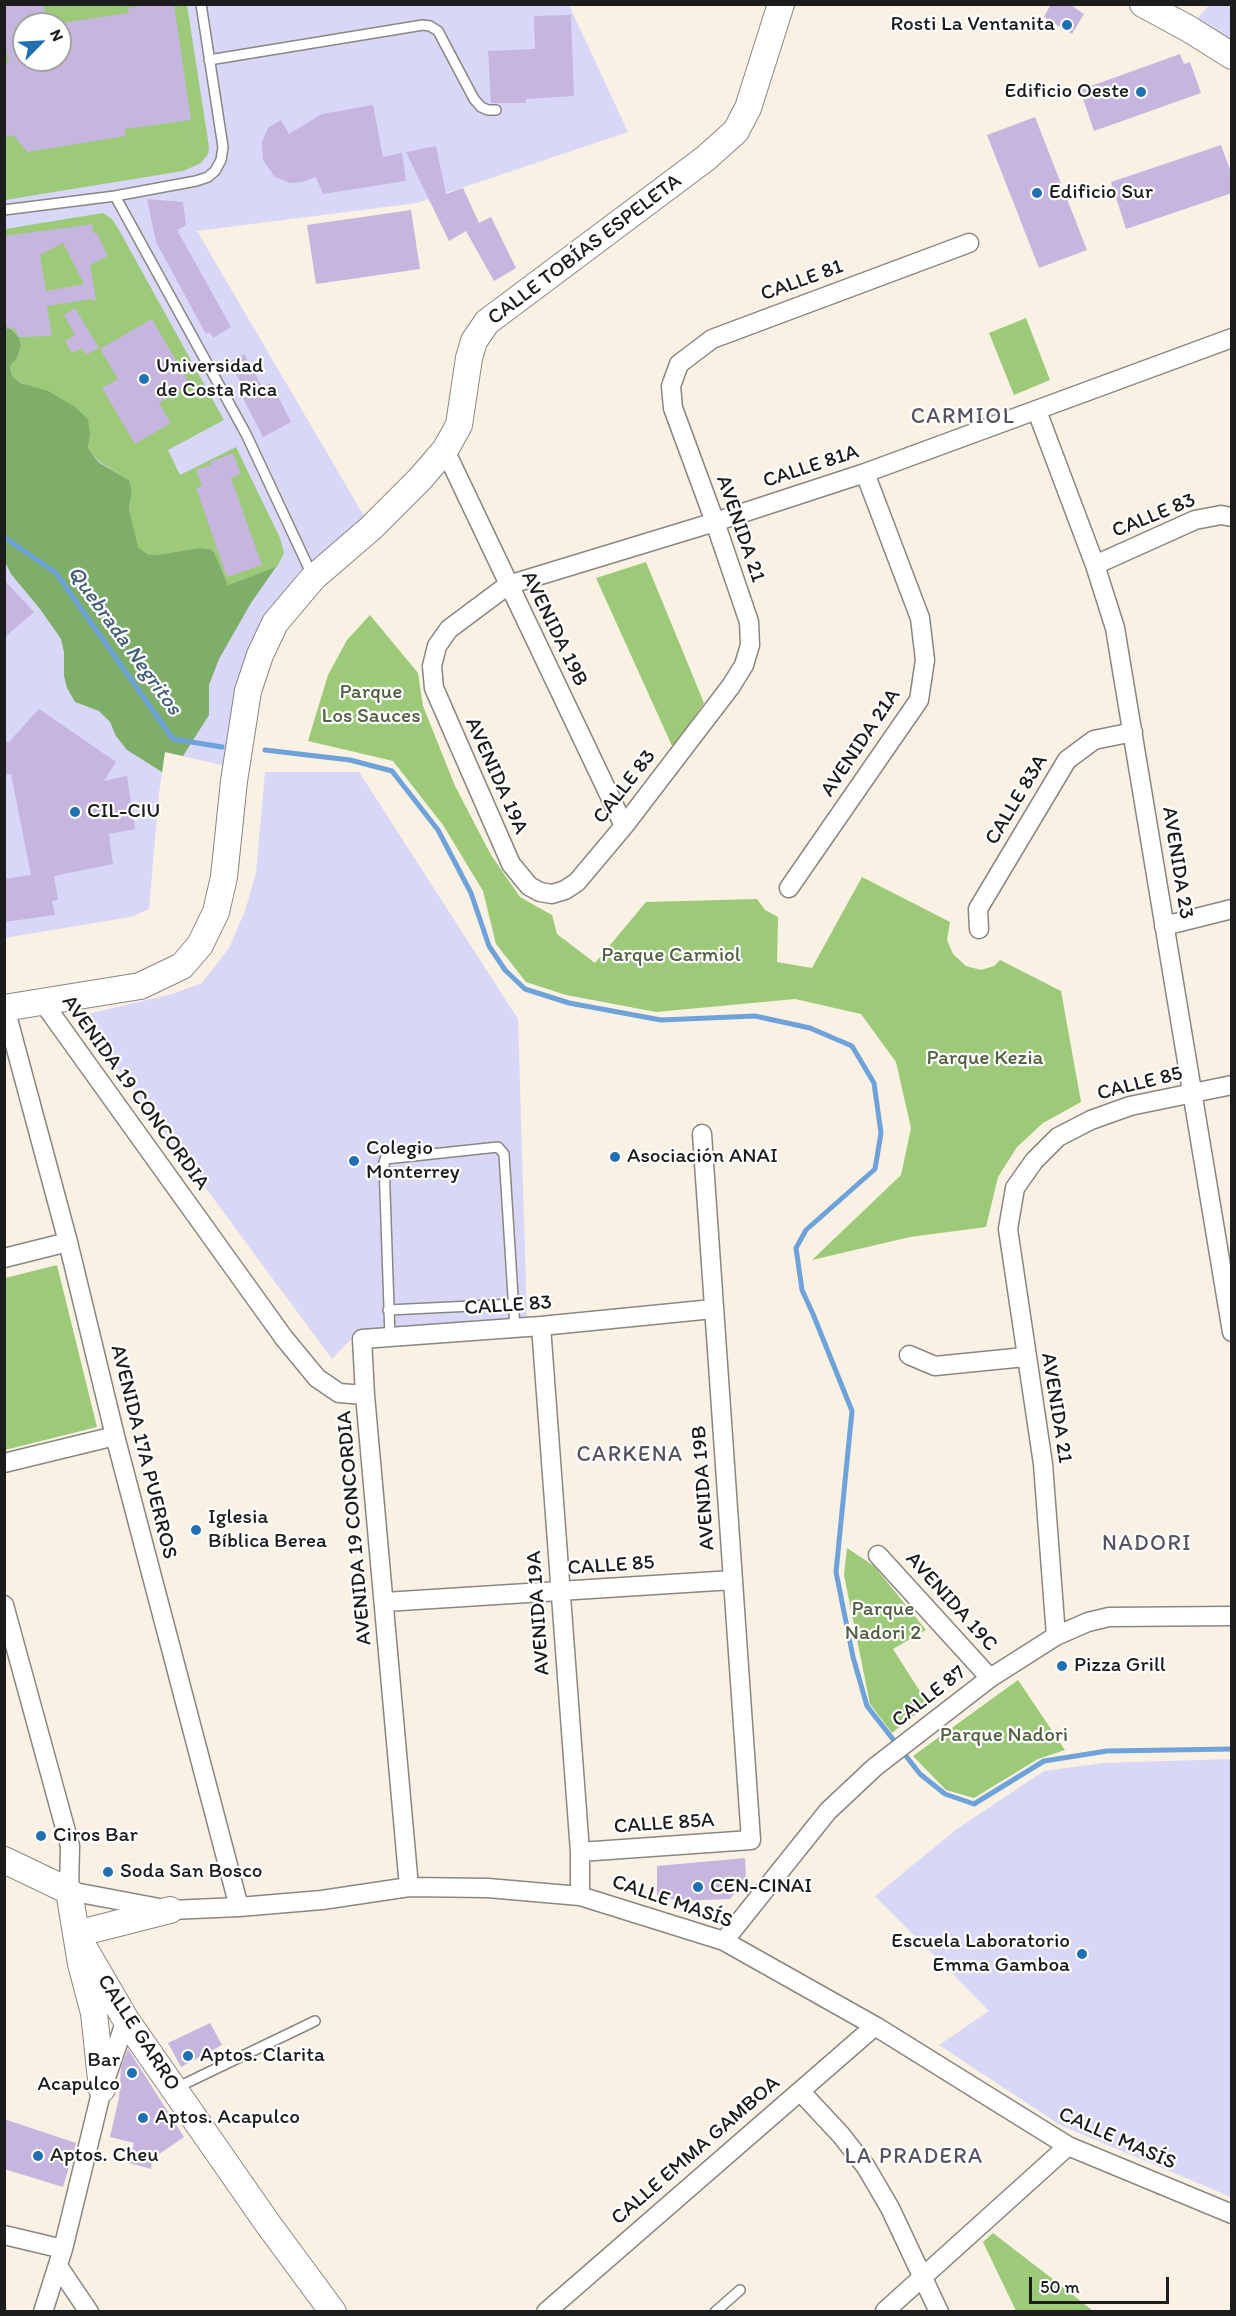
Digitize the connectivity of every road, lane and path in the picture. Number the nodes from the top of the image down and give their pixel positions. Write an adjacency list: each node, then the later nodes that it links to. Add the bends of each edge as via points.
1 (201, 4): 5 (lane)
2 (780, 4): 13 (street, CALLE TOBÍAS ESPELETA, via 748,108 736,131 706,158 486,322 469,357 459,425)
3 (1143, 4): 4 (street)
4 (1232, 56)
5 (209, 60): 6 (lane, via 423,24 438,32 474,99 481,107); 7 (lane, via 223,147 215,171 196,181)
6 (496, 110)
7 (115, 196): 8 (lane); 18 (lane, via 246,434)
8 (4, 210)
9 (969, 243): 11 (street, CALLE 81, via 712,339 679,364)
10 (1232, 338): 12 (street, CALLE 81A)
11 (670, 386): 16 (street, AVENIDA 21, via 672,408)
12 (1037, 411): 14 (street, CALLE 81A); 17 (street, AVENIDA 23)
13 (445, 450): 18 (street, CALLE TOBÍAS ESPELETA, via 371,528); 19 (street, AVENIDA 19B)
14 (865, 473): 16 (street, CALLE 81A); 24 (street, AVENIDA 21A, via 920,618 925,660 919,700)
15 (1232, 517): 17 (street, CALLE 83, via 1195,520)
16 (715, 522): 19 (street, CALLE 81A); 21 (street, AVENIDA 21, via 748,622 750,645)
17 (1095, 565): 22 (street, AVENIDA 23, via 1114,628)
18 (313, 578): 29 (street, CALLE TOBÍAS ESPELETA, via 276,623 248,691 224,878 216,912 200,945 182,966 140,986)
19 (508, 585): 20 (street, CALLE 81A, via 449,629 437,646); 23 (street, AVENIDA 19B)
20 (432, 666): 25 (street, AVENIDA 19A, via 441,709 511,864 529,886)
21 (731, 686): 23 (street, CALLE 83)
22 (1133, 732): 27 (street, AVENIDA 23); 28 (street, CALLE 83A, via 1094,740 1067,760 978,909)
23 (624, 826): 25 (street, CALLE 83, via 577,882 552,894)
24 (789, 888)
25 (540, 892)
26 (1232, 909): 27 (street)
27 (1164, 926): 32 (street, AVENIDA 23)
28 (979, 929)
29 (42, 1001): 30 (street, CALLE TOBÍAS ESPELETA); 46 (street, AVENIDA 19 CONCORDIA, via 284,1338 317,1378 339,1393)
30 (5, 1008): 35 (street, AVENIDA 17A PUERROS)
31 (1232, 1085): 32 (street, CALLE 85)
32 (1192, 1094): 34 (street, CALLE 85, via 1131,1106 1058,1137); 42 (street, AVENIDA 23)
33 (702, 1134): 38 (street, AVENIDA 19B)
34 (1015, 1188): 45 (street, AVENIDA 21, via 1008,1229)
35 (68, 1242): 36 (street); 47 (street, AVENIDA 17A PUERROS)
36 (4, 1258)
37 (514, 1304): 39 (lane); 39 (lane, via 504,1154 498,1147 385,1159); 41 (lane)
38 (713, 1309): 40 (street, CALLE 83); 50 (street, AVENIDA 19B)
39 (388, 1310): 43 (lane)
40 (541, 1326): 41 (street, CALLE 83); 51 (street, AVENIDA 19A)
41 (515, 1328): 43 (street, CALLE 83)
42 (1232, 1332)
43 (390, 1337): 46 (street, CALLE 83, via 362,1339)
44 (909, 1355): 45 (street, via 935,1366)
45 (1025, 1357): 55 (street, AVENIDA 21, via 1043,1464)
46 (365, 1395): 52 (street, AVENIDA 19 CONCORDIA)
47 (115, 1436): 48 (street); 63 (street, AVENIDA 17A PUERROS)
48 (4, 1463)
49 (878, 1555): 56 (street, AVENIDA 19C)
50 (733, 1580): 51 (street, CALLE 85); 57 (street, AVENIDA 19B)
51 (560, 1592): 52 (street, CALLE 85); 58 (street, AVENIDA 19A)
52 (385, 1602): 60 (street, AVENIDA 19 CONCORDIA)
53 (4, 1605): 61 (street, via 70,1846)
54 (1232, 1616): 55 (street, CALLE 87, via 1109,1617)
55 (1056, 1636): 56 (street, CALLE 87)
56 (990, 1678): 66 (street, CALLE 87, via 875,1767 828,1811)
57 (751, 1840): 58 (street, CALLE 85A)
58 (580, 1852): 62 (street, AVENIDA 19A)
59 (4, 1860): 61 (street)
60 (409, 1887): 62 (street, CALLE MASÍS, via 488,1888); 63 (street, CALLE MASÍS)
61 (69, 1891): 64 (street, CALLE MASÍS); 65 (street, CALLE GARRO)
62 (580, 1896): 66 (street, CALLE MASÍS)
63 (239, 1907): 64 (street, CALLE MASÍS)
64 (170, 1910): 65 (street)
65 (76, 1934): 67 (street, CALLE GARRO); 70 (street, via 94,2013)
66 (724, 1941): 69 (street, CALLE MASÍS)
67 (126, 2020): 70 (street); 71 (street, CALLE GARRO)
68 (315, 2021): 71 (lane)
69 (875, 2026): 72 (street, CALLE EMMA GAMBOA); 73 (street, CALLE MASÍS)
70 (102, 2089): 76 (street)
71 (174, 2089): 82 (street, CALLE GARRO)
72 (800, 2091): 77 (street, via 866,2167); 83 (street, CALLE EMMA GAMBOA)
73 (1068, 2146): 74 (street, CALLE MASÍS); 77 (street)
74 (1232, 2214)
75 (4, 2235): 76 (street)
76 (60, 2257): 80 (street); 81 (street)
77 (923, 2278): 79 (street); 85 (street)
78 (740, 2290): 84 (lane)
79 (885, 2310)
80 (43, 2312)
81 (89, 2312)
82 (333, 2312)
83 (546, 2312)
84 (715, 2312)
85 (939, 2312)

